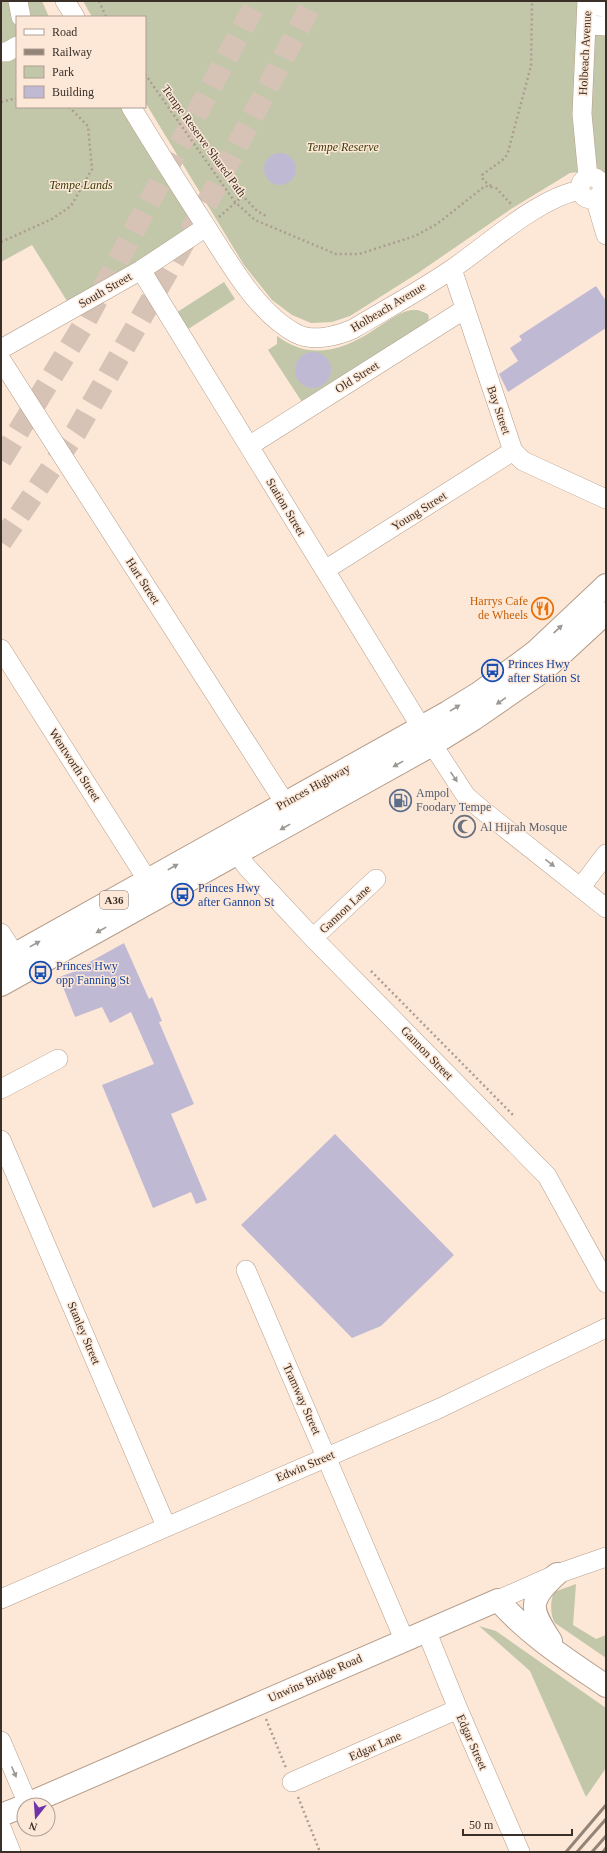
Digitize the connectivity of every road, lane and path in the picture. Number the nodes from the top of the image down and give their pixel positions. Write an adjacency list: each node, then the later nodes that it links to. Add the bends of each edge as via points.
1 (18, 1): 7 (street)
2 (65, 1): 8 (street)
3 (99, 1): 9 (path)
4 (532, 1): 19 (path, via 531,66 508,152 505,158 482,175 483,180)
5 (587, 3): 6 (street); 10 (street, Holbeach Avenue)
6 (606, 7)
7 (21, 16)
8 (74, 16)
9 (106, 16)
10 (586, 25): 11 (street); 20 (street, Holbeach Avenue, via 582,114)
11 (606, 26)
12 (16, 47): 13 (street, via 7,52)
13 (1, 52)
14 (146, 75): 21 (path, Tempe Reserve Shared Path)
15 (16, 98): 16 (path)
16 (1, 102)
17 (70, 108): 26 (path, via 88,126 92,169 71,206 52,219)
18 (132, 108): 24 (street, Holbeach Avenue)
19 (491, 187): 21 (path, Tempe Reserve Shared Path, via 485,186 437,224 415,236 359,254 336,254 255,220); 23 (path, via 496,188)
20 (588, 188): 23 (street, Holbeach Avenue, via 564,193); 25 (street, Holbeach Avenue)
21 (235, 202): 22 (path, via 243,196 257,211); 24 (path)
22 (268, 217)
23 (523, 218): 27 (street, Holbeach Avenue)
24 (204, 224): 27 (street, Holbeach Avenue, via 222,254 262,307 279,323 298,334 323,338 343,333); 28 (street, South Street)
25 (606, 235)
26 (1, 242)
27 (452, 269): 29 (street, Bay Street)
28 (141, 270): 30 (street, South Street); 32 (street, Station Street)
29 (465, 309): 32 (street, Old Street); 33 (street, Bay Street)
30 (1, 349)
31 (1, 360): 40 (street, Hart Street)
32 (248, 446): 35 (street, Station Street)
33 (513, 451): 34 (street, Bay Street, via 524,461); 35 (street, Young Street)
34 (606, 499)
35 (325, 570): 39 (street, Station Street)
36 (606, 585): 39 (main road, Princes Highway / A36, one-way to 36, via 478,693 535,652)
37 (606, 613): 39 (main road, Princes Highway / A36, one-way to 39, via 542,672 474,719)
38 (1, 649): 44 (street, Wentworth Street)
39 (427, 736): 40 (main road, Princes Highway / A36); 41 (main road, Princes Highway / A36, one-way to 41); 45 (street, Station Street, one-way to 45, via 466,796)
40 (285, 803): 41 (main road, Princes Highway / A36)
41 (232, 845): 44 (main road, Princes Highway / A36, one-way to 41); 48 (street, Gannon Street, via 250,870); 50 (main road, Princes Highway / A36, one-way to 50)
42 (606, 854): 45 (street)
43 (376, 879): 48 (street, Gannon Lane)
44 (148, 881): 49 (main road, Princes Highway / A36, one-way to 44)
45 (581, 887): 46 (street, Station Street)
46 (606, 908)
47 (1, 933): 49 (street)
48 (313, 938): 55 (street, Gannon Street, via 547,1176)
49 (8, 959)
50 (1, 985)
51 (58, 1059): 52 (street)
52 (1, 1089)
53 (1, 1140): 58 (street, Stanley Street)
54 (246, 1270): 57 (street, Tramway Street)
55 (606, 1283)
56 (606, 1328): 57 (street, Edwin Street, via 440,1408)
57 (327, 1457): 58 (street, Edwin Street); 64 (street, Tramway Street)
58 (166, 1526): 61 (street, Edwin Street)
59 (606, 1557): 60 (street, Unwins Bridge Road)
60 (557, 1574): 62 (street, Unwins Bridge Road); 65 (main road, via 539,1592 535,1610 539,1622)
61 (1, 1599)
62 (498, 1600): 63 (main road, Unwins Bridge Road); 65 (main road, via 517,1621)
63 (426, 1630): 64 (main road, Unwins Bridge Road); 67 (street, Edgar Street)
64 (404, 1640): 71 (main road, Unwins Bridge Road)
65 (559, 1654): 66 (main road)
66 (606, 1686)
67 (458, 1709): 69 (street, Edgar Lane); 76 (street, Edgar Street)
68 (1, 1741): 70 (street, one-way to 70)
69 (292, 1782)
70 (23, 1797)
71 (44, 1797)
72 (16, 1809): 73 (main road, Unwins Bridge Road)
73 (1, 1815)
74 (1, 1827): 75 (street)
75 (11, 1852)
76 (520, 1852)

